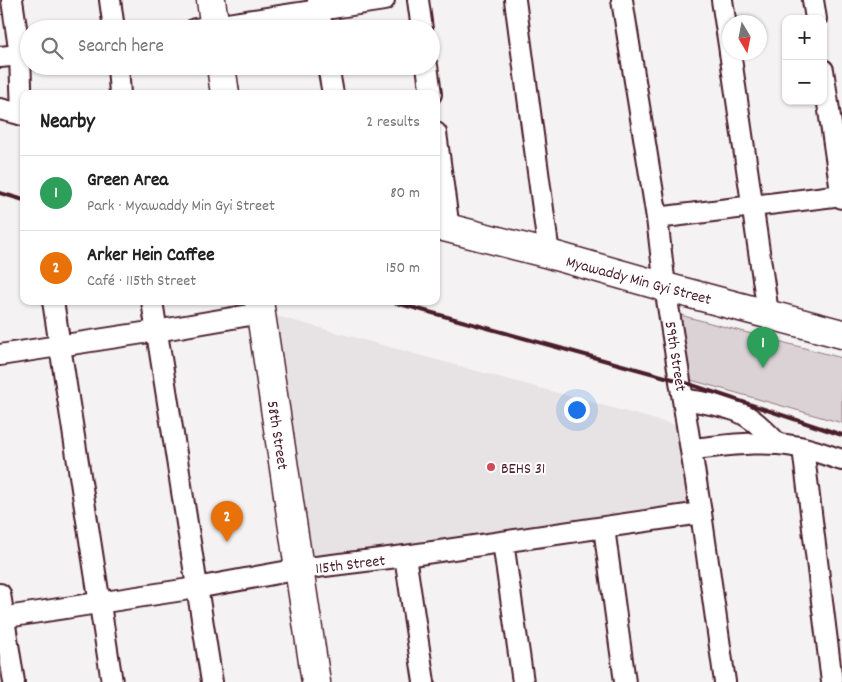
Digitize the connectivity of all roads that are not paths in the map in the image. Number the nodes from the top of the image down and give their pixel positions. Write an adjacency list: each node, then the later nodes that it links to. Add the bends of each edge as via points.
1 (12, 0): 15 (street)
2 (110, 0): 12 (street)
3 (384, 0): 9 (street)
4 (418, 0): 14 (street)
5 (515, 0): 37 (street)
6 (622, 0): 35 (street, 59th Street)
7 (722, 0): 10 (street)
8 (813, 0): 11 (street)
9 (320, 13): 13 (street)
10 (724, 15)
11 (815, 15)
12 (113, 20)
13 (223, 20)
14 (421, 20)
15 (20, 34)
16 (20, 55): 17 (street)
17 (0, 57)
18 (731, 60): 34 (street)
19 (24, 75): 24 (street)
20 (119, 75): 25 (street)
21 (222, 75): 26 (main road)
22 (330, 75): 27 (street)
23 (428, 75): 28 (street)
24 (24, 90)
25 (120, 90)
26 (224, 90)
27 (332, 90)
28 (430, 90)
29 (827, 97): 33 (street)
30 (0, 109): 31 (street)
31 (20, 114)
32 (440, 187): 36 (street)
33 (842, 196): 34 (street)
34 (752, 206): 35 (street); 42 (street)
35 (657, 218): 38 (street, 59th Street)
36 (443, 227): 37 (main road, Myawaddy Min Gyi Street)
37 (549, 254): 38 (main road, Myawaddy Min Gyi Street)
38 (666, 288): 42 (main road, Myawaddy Min Gyi Street); 47 (street, 59th Street)
39 (54, 305): 45 (street)
40 (153, 305): 43 (street)
41 (260, 307): 43 (street); 56 (main road, 58th Street)
42 (768, 313): 44 (main road, Myawaddy Min Gyi Street)
43 (156, 331): 45 (street); 57 (street)
44 (842, 334)
45 (60, 346): 46 (street); 59 (street)
46 (0, 355)
47 (684, 399): 48 (street, via 732,409 761,426); 50 (street, 59th Street)
48 (778, 444): 49 (street); 50 (street)
49 (802, 448): 51 (street); 69 (street)
50 (691, 449): 52 (street, 59th Street)
51 (842, 460)
52 (701, 513): 53 (street, 115th Street); 68 (street, 59th Street)
53 (604, 528): 54 (street, 115th Street); 67 (street)
54 (503, 542): 55 (street, 115th Street); 66 (street)
55 (405, 556): 56 (street, 115th Street); 65 (street)
56 (300, 569): 57 (street, 115th Street); 64 (main road, 58th Street)
57 (196, 588): 59 (street, 115th Street); 63 (street)
58 (0, 594): 60 (street)
59 (99, 603): 60 (street, 115th Street); 62 (street)
60 (2, 617): 61 (street)
61 (14, 682)
62 (112, 682)
63 (212, 682)
64 (316, 682)
65 (424, 682)
66 (523, 682)
67 (625, 682)
68 (725, 682)
69 (832, 682)

